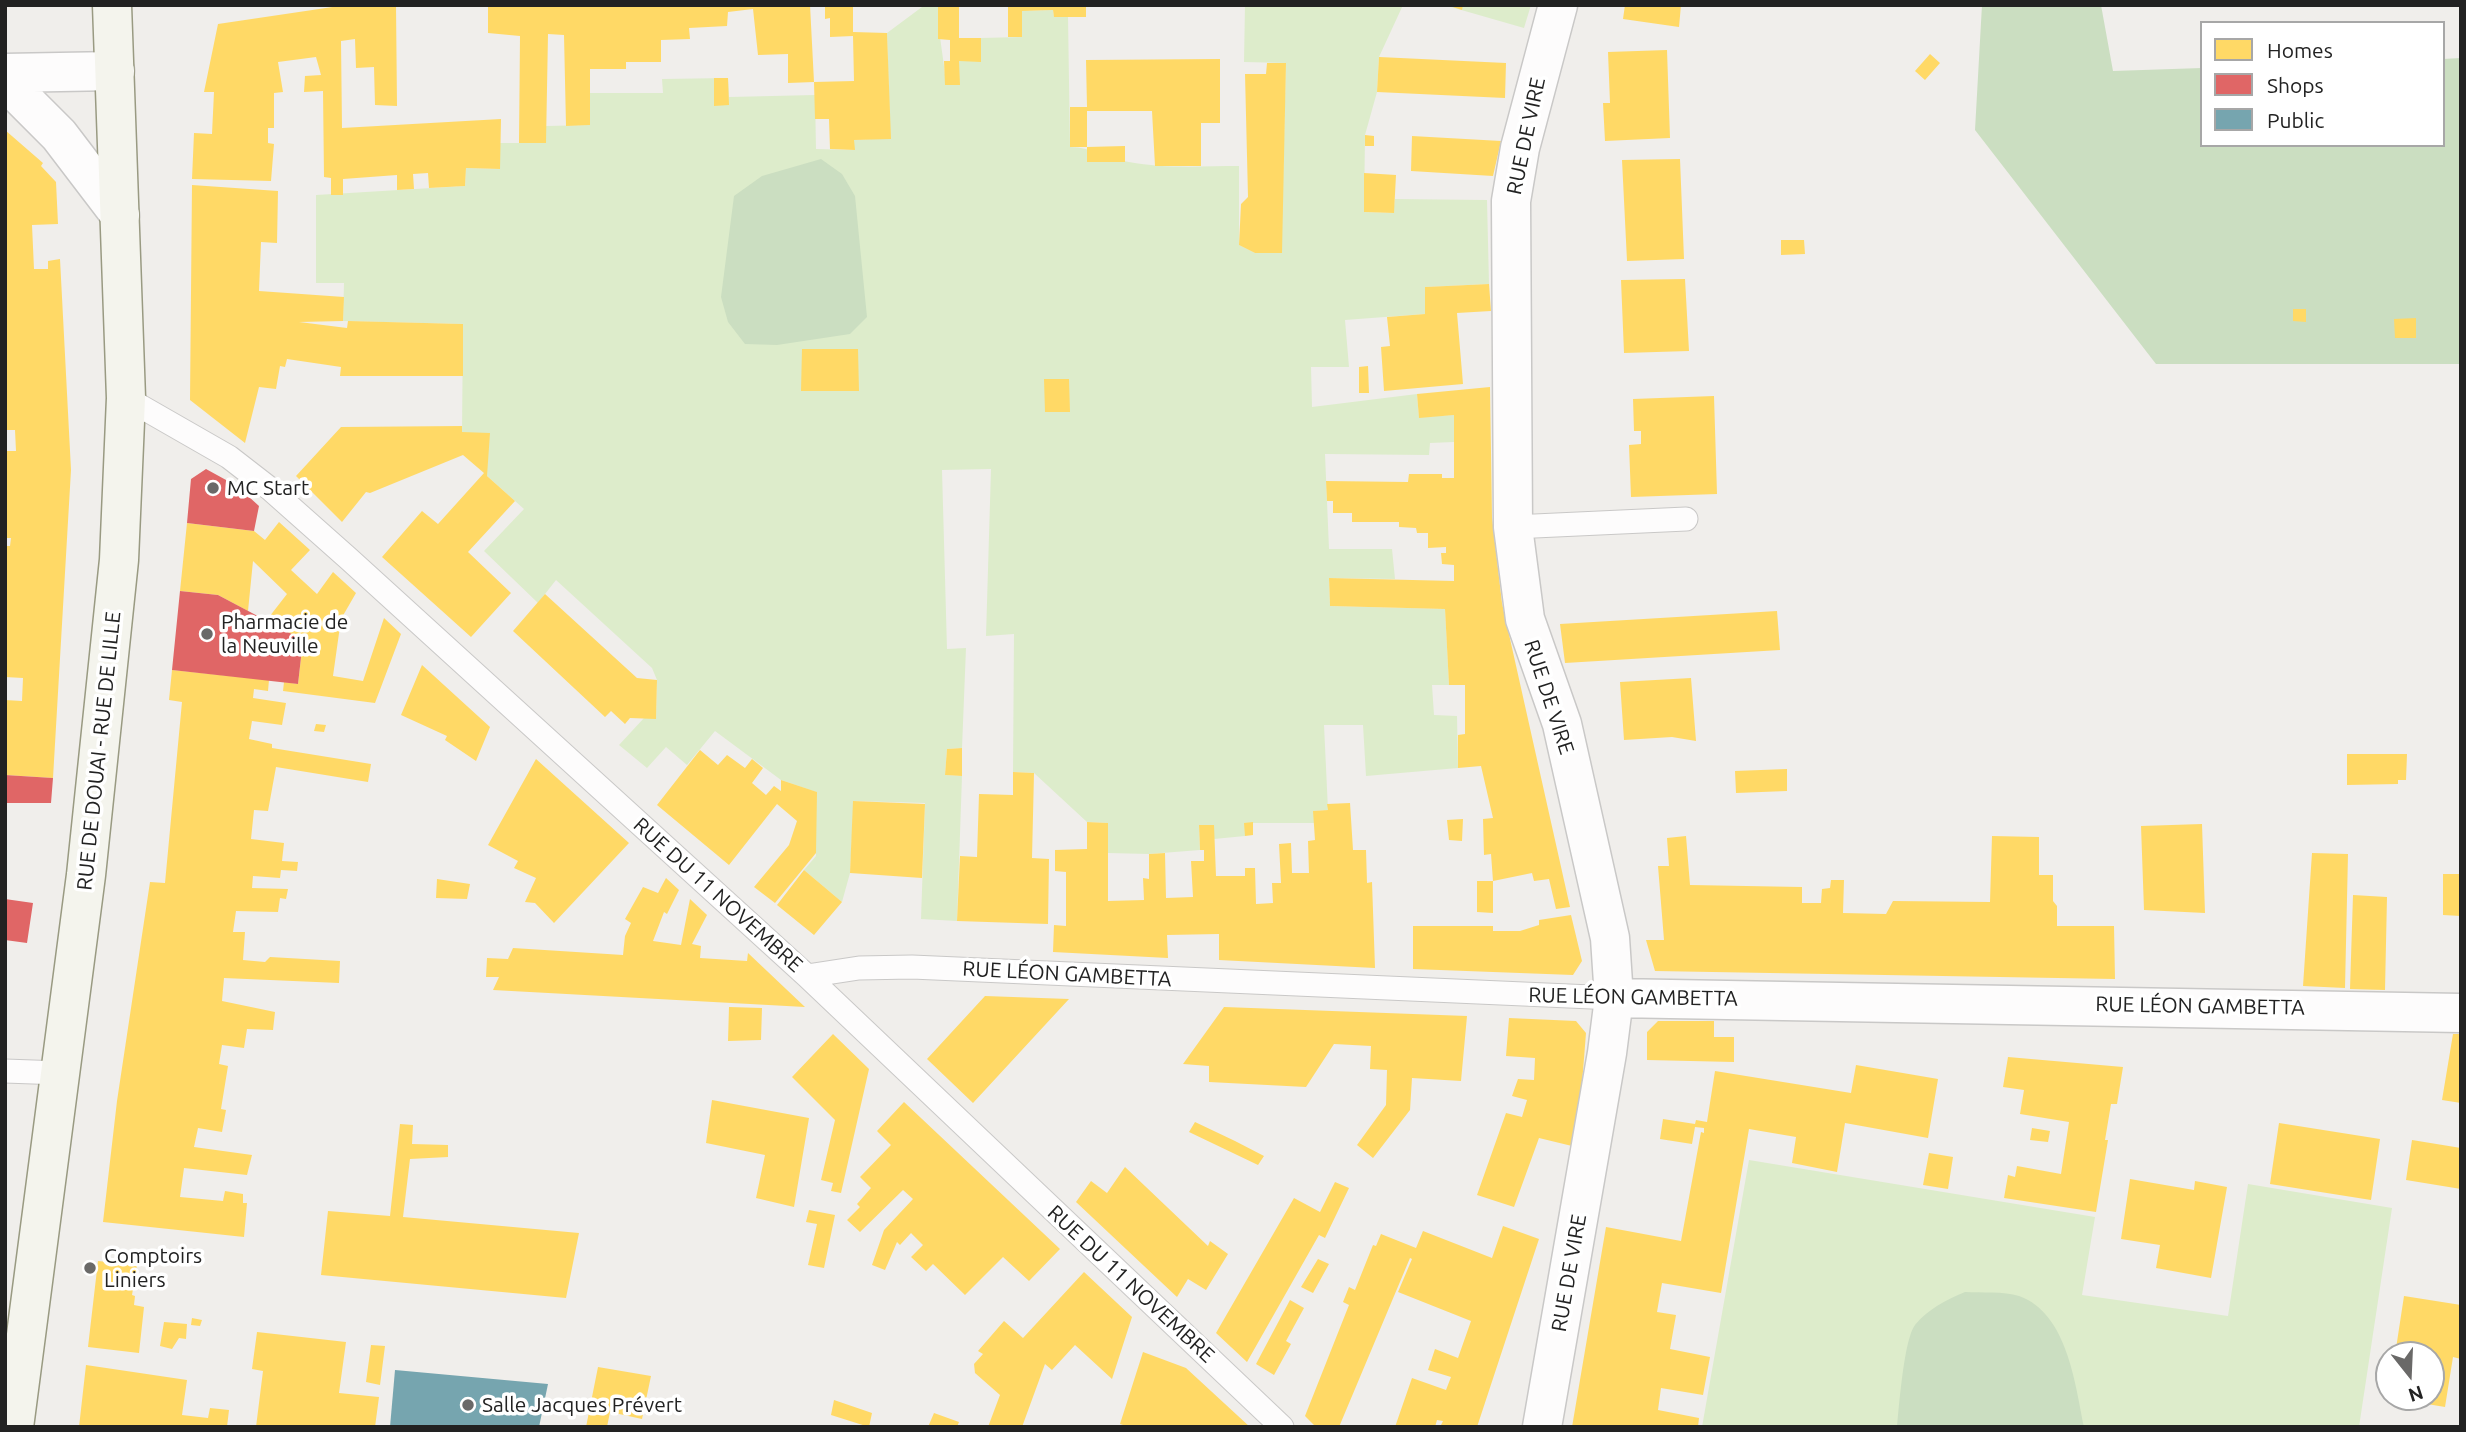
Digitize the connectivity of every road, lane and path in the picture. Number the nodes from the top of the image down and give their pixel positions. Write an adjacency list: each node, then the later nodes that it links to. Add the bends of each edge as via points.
1 (112, 5): 3 (main road, RUE DE DOUAI - RUE DE LILLE)
2 (1558, 5): 9 (street, RUE DE VIRE, via 1520,148 1511,201)
3 (115, 71): 4 (street); 6 (main road, RUE DE DOUAI - RUE DE LILLE)
4 (5, 73)
5 (5, 81): 6 (street, via 59,135)
6 (120, 215): 7 (main road, RUE DE DOUAI - RUE DE LILLE)
7 (126, 398): 10 (lane, RUE DU 11 NOVEMBRE, via 229,457 269,488); 14 (main road, RUE DE DOUAI - RUE DE LILLE, via 116,587)
8 (1686, 519): 9 (lane)
9 (1513, 527): 11 (street, RUE DE VIRE, via 1525,619 1557,707 1610,937)
10 (807, 976): 11 (lane, RUE LÉON GAMBETTA, via 859,968 912,967); 16 (lane, RUE DU 11 NOVEMBRE)
11 (1614, 998): 12 (street, RUE LÉON GAMBETTA); 17 (street, RUE DE VIRE)
12 (2461, 1013)
13 (5, 1071): 14 (lane)
14 (61, 1073): 15 (main road, RUE DE DOUAI - RUE DE LILLE)
15 (14, 1427)
16 (1282, 1427)
17 (1542, 1427)

